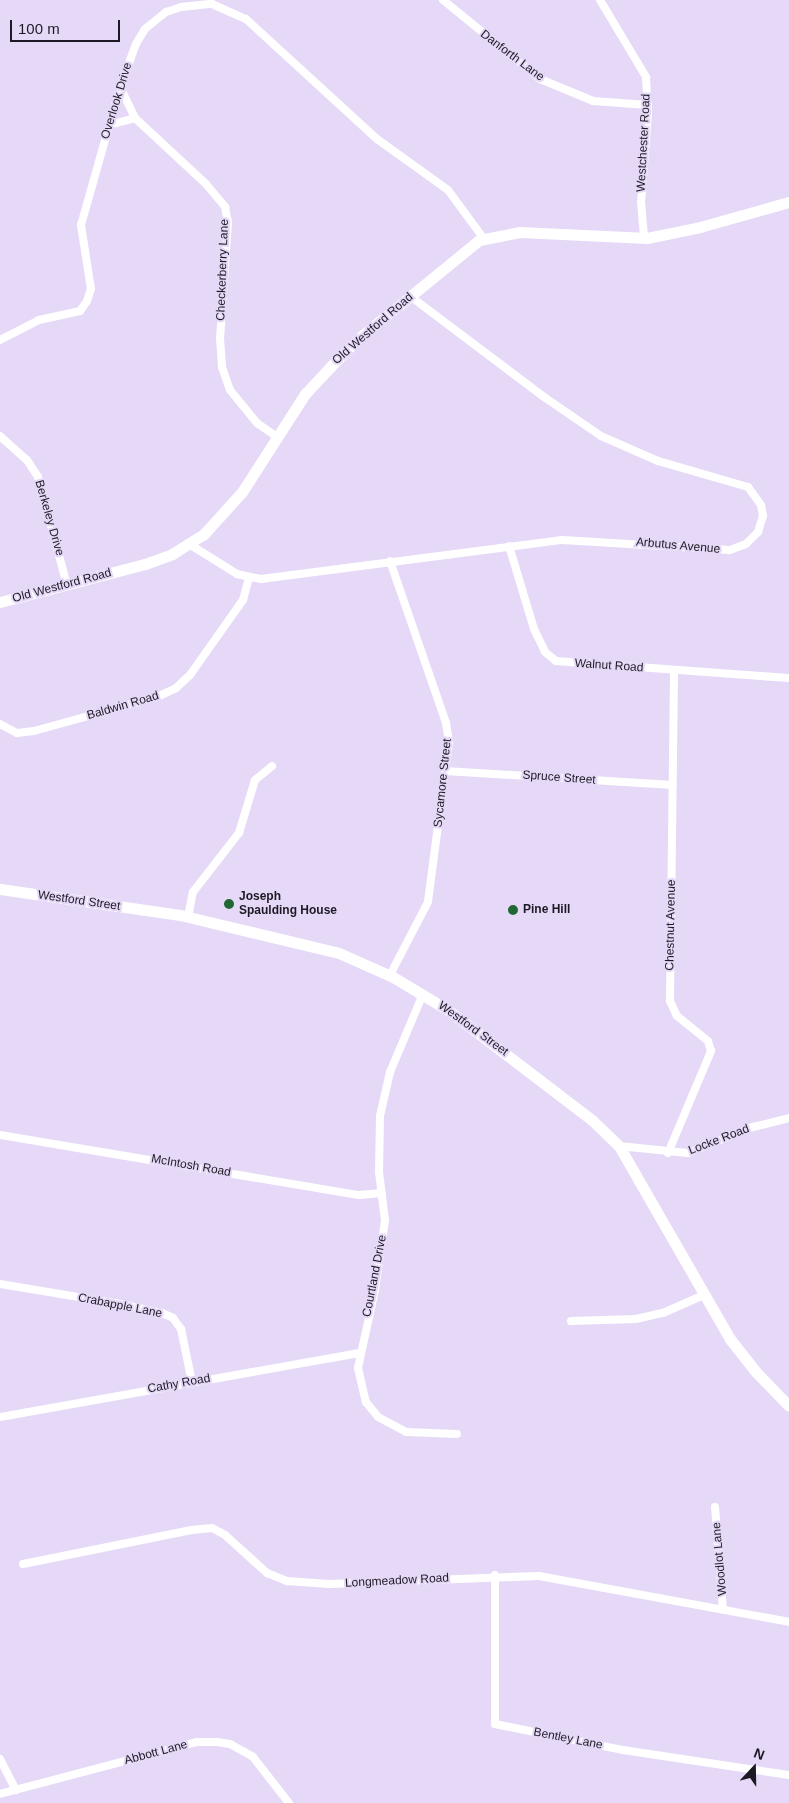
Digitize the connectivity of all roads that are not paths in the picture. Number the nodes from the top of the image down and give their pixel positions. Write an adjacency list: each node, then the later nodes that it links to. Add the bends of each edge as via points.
1 (443, 0): 4 (street, Danforth Lane, via 506,54 558,88 593,100)
2 (600, 0): 4 (street, Westchester Road, via 646,77)
3 (120, 88): 5 (street, Checkerberry Lane); 6 (street, Overlook Drive); 9 (street, Overlook Drive, via 136,44 156,19 181,7 212,4 229,9 266,35 377,139 448,190)
4 (648, 105): 8 (street, Westchester Road, via 641,202)
5 (135, 118): 6 (street); 13 (street, Checkerberry Lane, via 206,184 225,207 228,222 220,338 222,367 230,390 257,423)
6 (109, 124): 11 (street, Overlook Drive, via 81,225 91,289 87,301 80,311 39,320)
7 (789, 202): 8 (main road, Old Westford Road, via 700,227)
8 (644, 238): 9 (main road, Old Westford Road, via 520,232)
9 (484, 239): 10 (main road, Old Westford Road)
10 (410, 296): 13 (main road, Old Westford Road, via 330,367 305,394); 15 (street, Arbutus Avenue, via 601,436 658,461 743,484 756,495 762,511 755,537 730,550 576,539)
11 (0, 340)
12 (0, 436): 18 (street, Berkeley Drive, via 20,453 38,477)
13 (277, 437): 14 (main road, Old Westford Road, via 232,505 203,535)
14 (189, 544): 17 (street); 18 (main road, Old Westford Road, via 144,564)
15 (508, 546): 16 (street, Arbutus Avenue); 20 (street, Walnut Road, via 534,629 550,658 575,664)
16 (390, 561): 17 (street, Arbutus Avenue); 24 (street, Sycamore Street, via 446,723 449,742)
17 (249, 578): 22 (street, Baldwin Road, via 243,600 190,675 176,688 156,698 34,731 16,733)
18 (67, 585): 19 (main road, Old Westford Road)
19 (0, 602)
20 (674, 671): 21 (street, Walnut Road); 25 (street, Chestnut Avenue)
21 (789, 678)
22 (0, 724)
23 (272, 766): 27 (street, via 255,780 239,833 193,892)
24 (445, 771): 25 (street, Spruce Street); 28 (street, Sycamore Street, via 428,902)
25 (673, 785): 33 (street, Chestnut Avenue, via 670,1001 677,1016 708,1041 711,1051)
26 (0, 889): 27 (main road, Westford Street)
27 (188, 917): 28 (main road, Westford Street, via 339,953)
28 (390, 976): 29 (main road, Westford Street)
29 (423, 994): 32 (main road, Westford Street, via 480,1032 592,1120); 34 (street, Courtland Drive, via 384,1092 379,1137)
30 (789, 1118): 33 (street, Locke Road, via 743,1130 688,1153)
31 (0, 1135): 34 (street, McIntosh Road, via 359,1195)
32 (619, 1146): 33 (street, Locke Road); 36 (main road, Westford Street)
33 (668, 1153)
34 (382, 1193): 38 (street, Courtland Drive, via 385,1220 382,1251)
35 (0, 1284): 39 (street, Crabapple Lane, via 162,1313 173,1318 181,1329)
36 (706, 1294): 37 (street, via 663,1313 636,1319); 40 (main road, Westford Street, via 744,1357)
37 (571, 1321)
38 (359, 1353): 39 (street, Cathy Road); 42 (street, Courtland Drive, via 360,1379 366,1402 378,1417 406,1432)
39 (192, 1382): 41 (street, Cathy Road)
40 (789, 1406)
41 (0, 1417)
42 (457, 1434)
43 (715, 1508): 46 (street, Woodlot Lane)
44 (22, 1564): 45 (street, Longmeadow Road, via 212,1528 225,1535 262,1570 286,1581 329,1584)
45 (495, 1575): 46 (street, Longmeadow Road, via 567,1580); 49 (street, Bentley Lane, via 495,1724 623,1750)
46 (723, 1610): 47 (street, Longmeadow Road)
47 (789, 1622)
48 (0, 1759): 50 (street)
49 (789, 1775)
50 (16, 1790): 51 (street, Abbott Lane); 52 (street, Abbott Lane, via 197,1742 217,1742 230,1744 253,1757)
51 (0, 1794)
52 (289, 1803)

